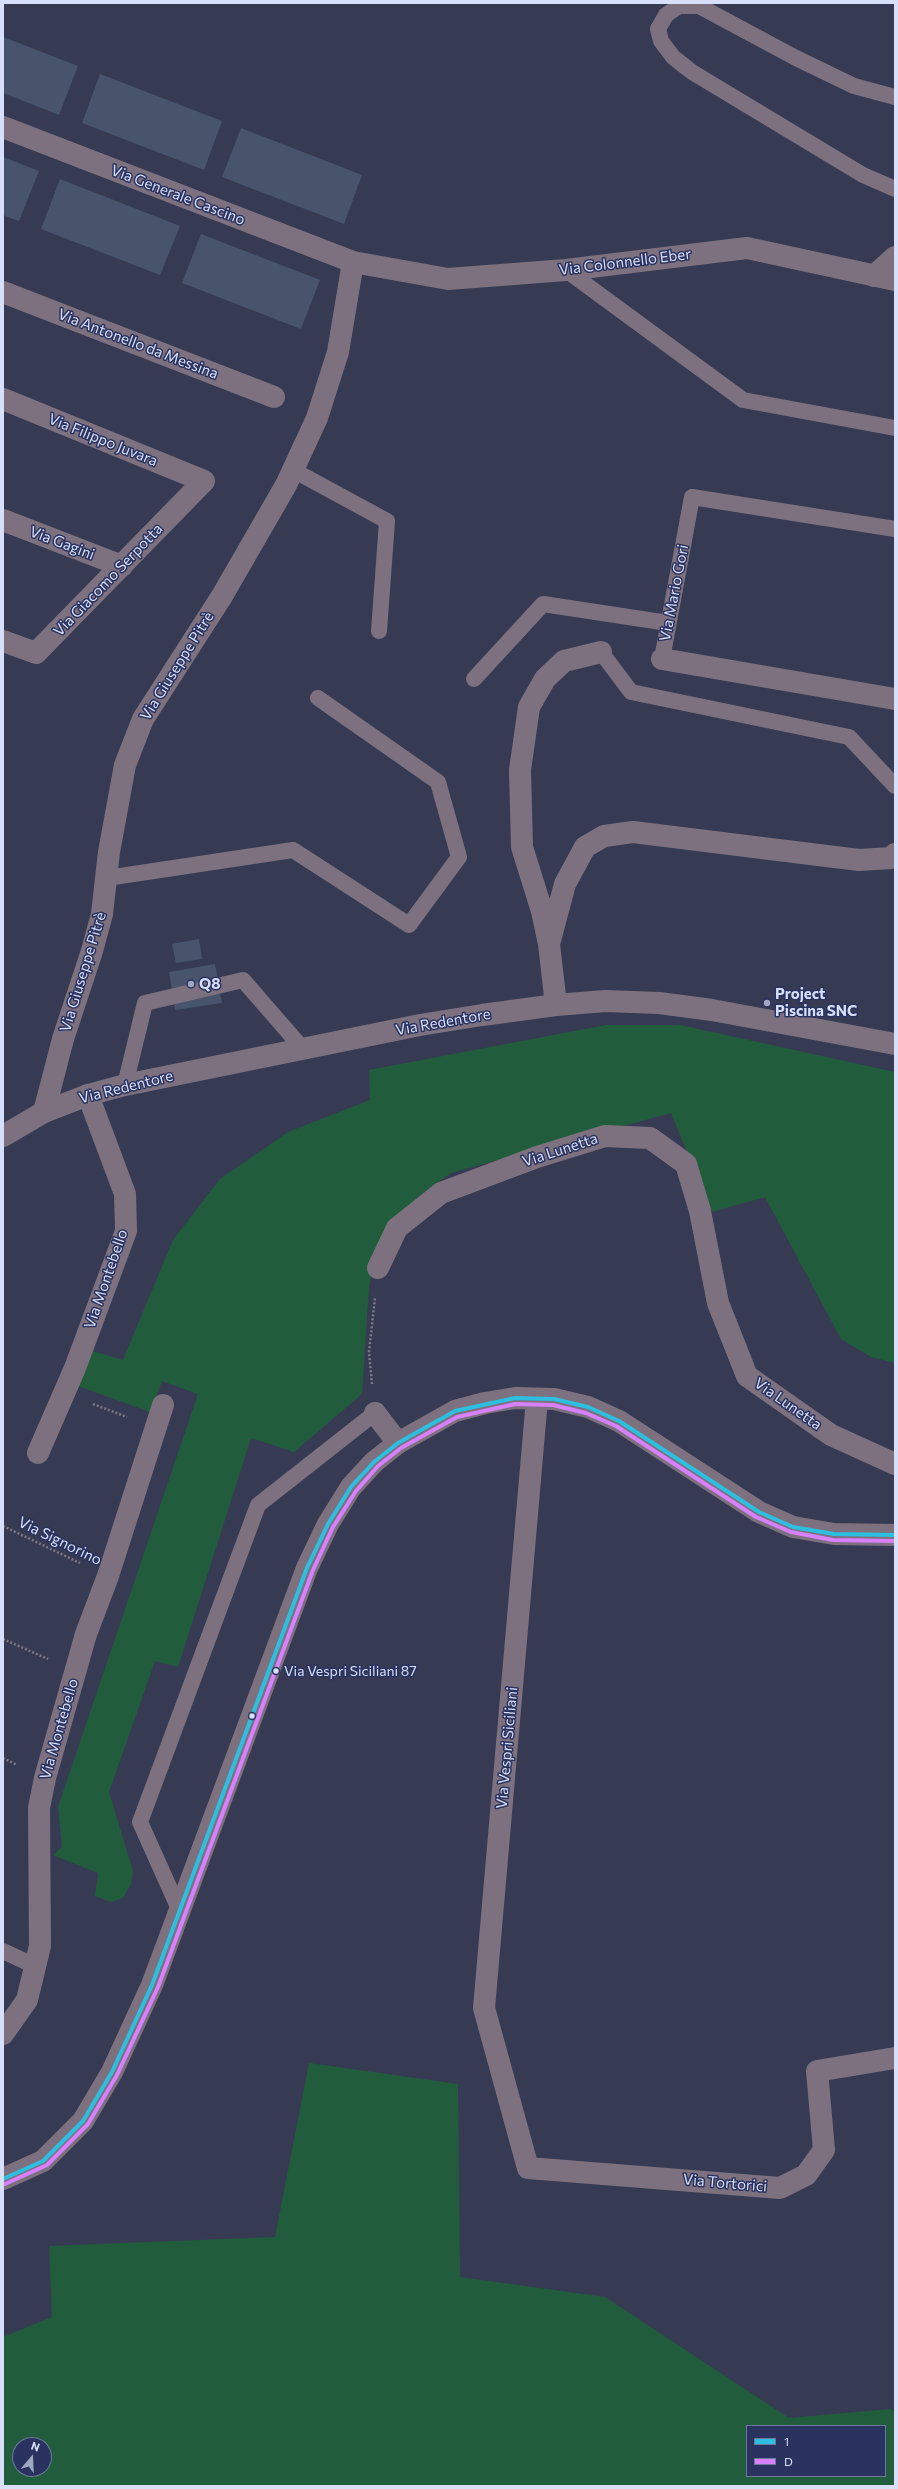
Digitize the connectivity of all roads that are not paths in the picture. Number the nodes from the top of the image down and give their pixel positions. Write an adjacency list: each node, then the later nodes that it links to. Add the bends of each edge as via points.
1 (895, 97): 3 (lane, via 847,82 699,6 678,6 666,15 658,29 661,41 673,57 692,72 863,174)
2 (3, 127): 5 (street, Via Generale Cascino)
3 (895, 189)
4 (895, 257): 7 (street)
5 (353, 262): 6 (street, Via Colonnello Eber, via 448,279); 13 (street, Via Giuseppe Pitrè, via 338,352 330,382)
6 (566, 270): 7 (street, Via Colonnello Eber, via 747,248); 12 (lane, via 743,400)
7 (874, 276): 8 (street, Via Colonnello Eber)
8 (895, 280)
9 (3, 292): 10 (street, Via Antonello da Messina)
10 (274, 397)
11 (3, 399): 14 (street, Via Filippo Juvara)
12 (895, 428)
13 (293, 470): 19 (lane, via 387,521); 28 (street, Via Giuseppe Pitrè, via 222,596 142,719 125,765 109,852)
14 (204, 481): 17 (street, Via Giacomo Serpotta)
15 (3, 520): 17 (street, Via Gagini)
16 (895, 529): 18 (lane, Via Mario Gori, via 692,497)
17 (122, 566): 20 (street, Via Giacomo Serpotta, via 36,653)
18 (668, 623): 22 (lane, Via Mario Gori); 23 (lane, via 543,604)
19 (379, 631)
20 (3, 641)
21 (601, 652): 26 (lane, via 631,692 849,737); 29 (street, via 564,661 545,679 529,707 520,770 522,847 542,911)
22 (662, 659): 25 (street, Via Mario Gori)
23 (474, 679)
24 (318, 698): 28 (lane, via 438,782 459,857 409,925 293,850)
25 (895, 699)
26 (895, 786)
27 (895, 854): 29 (street, via 891,858 858,860 633,832 604,836 585,847 565,884)
28 (107, 878): 35 (street, Via Giuseppe Pitrè, via 102,914 63,1039)
29 (549, 944): 30 (street)
30 (556, 1005): 31 (street, Via Redentore, via 605,1001 659,1003 712,1010); 32 (street, Via Redentore, via 482,1014)
31 (895, 1044)
32 (302, 1049): 33 (street, Via Redentore); 33 (lane, via 243,980 145,1003)
33 (125, 1085): 34 (street, Via Redentore)
34 (88, 1095): 35 (street, Via Redentore); 42 (street, Via Montebello, via 125,1194 126,1232)
35 (44, 1112): 36 (street, Via Redentore)
36 (3, 1136)
37 (378, 1268): 43 (street, Via Lunetta, via 397,1228 441,1193 537,1156 605,1136 650,1138 686,1164 700,1211 718,1303 747,1376 831,1435)
38 (537, 1399): 41 (street, via 515,1398 455,1411); 44 (street, via 554,1399 588,1408 619,1421 759,1512 794,1527 834,1534); 50 (street, Via Vespri Siciliani, via 484,2008)
39 (163, 1405): 47 (street, Via Montebello, via 108,1576 86,1634 39,1808 40,1946)
40 (375, 1413): 41 (street); 45 (lane, via 258,1505 140,1822)
41 (398, 1443): 45 (street, via 374,1462 351,1487 328,1524 307,1568)
42 (38, 1453)
43 (895, 1464)
44 (895, 1534)
45 (179, 1909): 51 (street, via 152,1985 112,2072 83,2121 43,2161)
46 (3, 1951): 47 (lane)
47 (35, 1966): 48 (street, Via Montebello, via 27,2000)
48 (3, 2034)
49 (895, 2058): 50 (street, Via Tortorici, via 817,2071 824,2150 806,2175 780,2188 528,2168)
50 (508, 2095)
51 (3, 2179)

